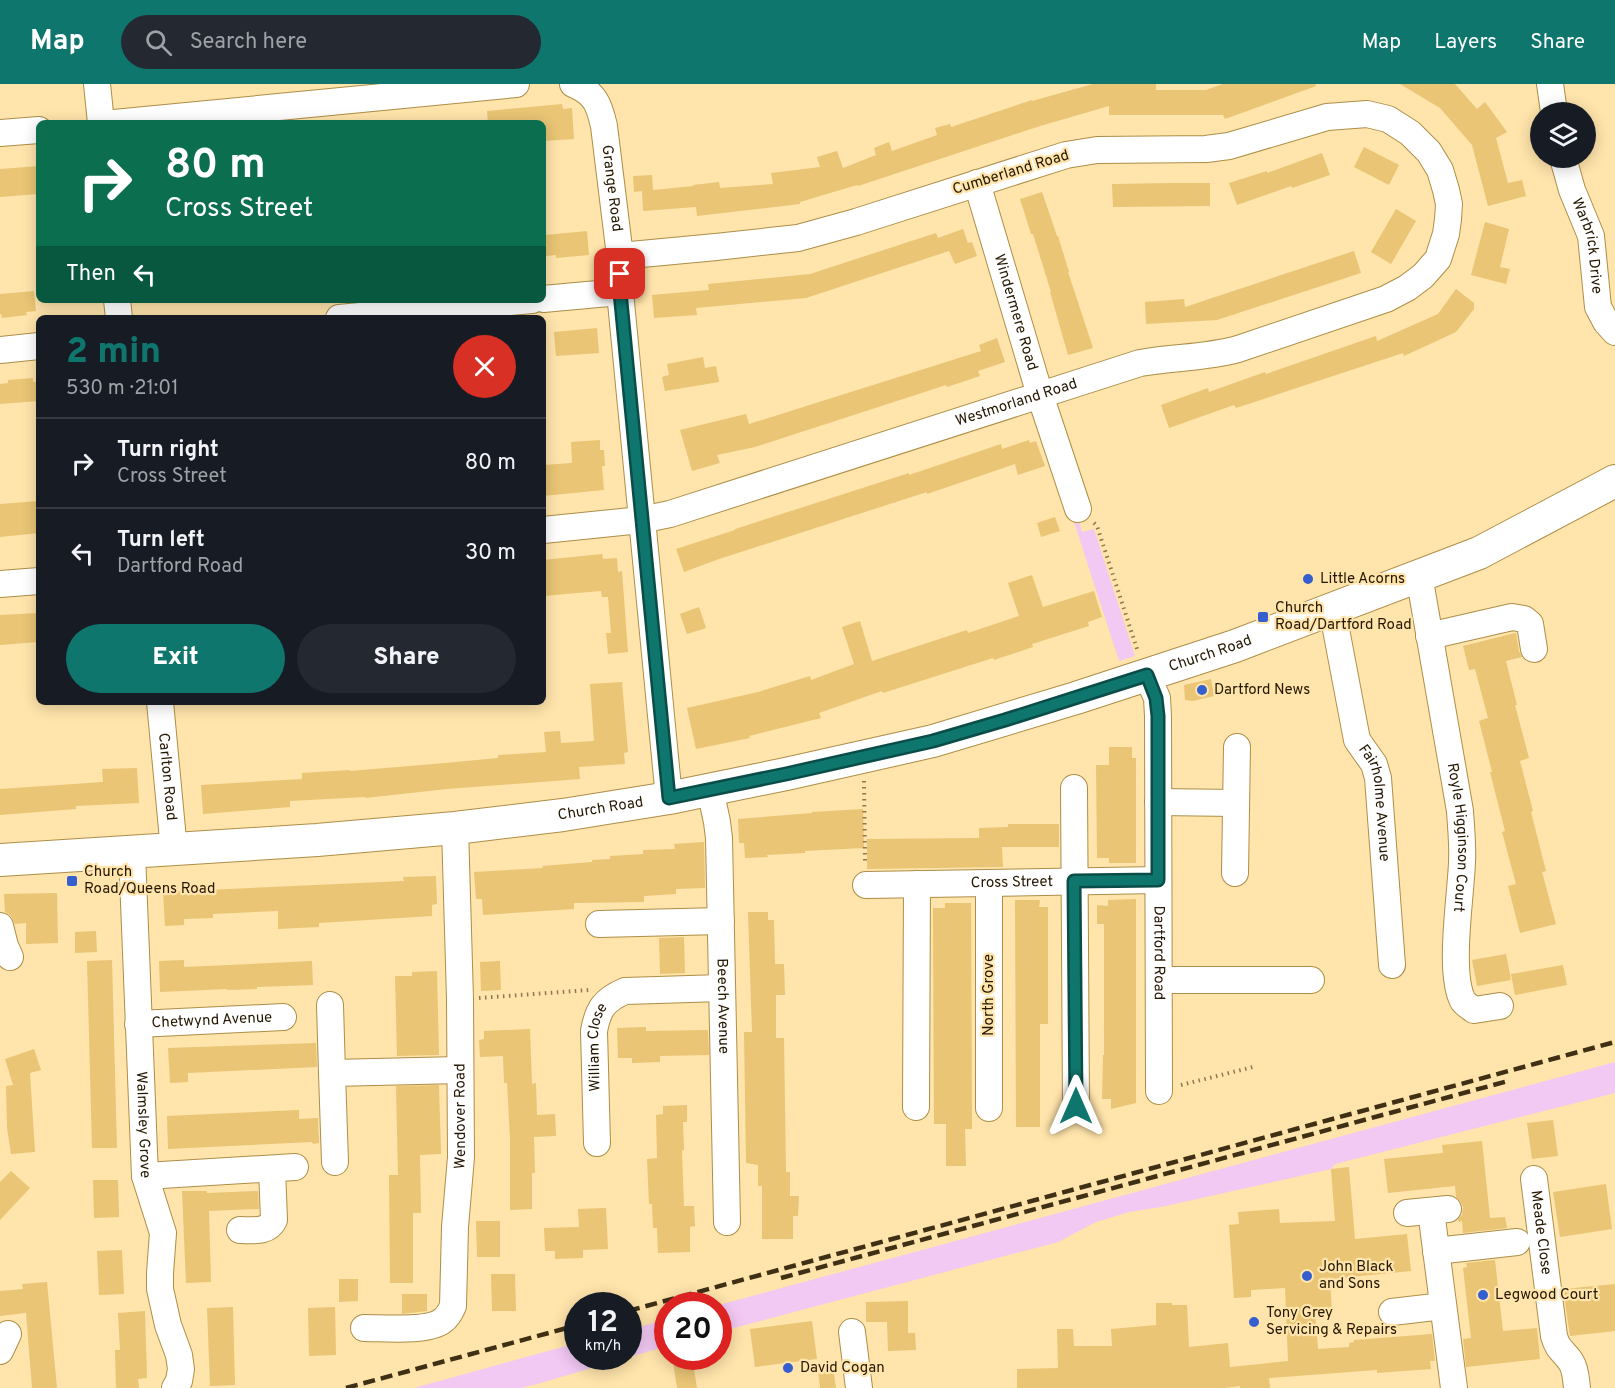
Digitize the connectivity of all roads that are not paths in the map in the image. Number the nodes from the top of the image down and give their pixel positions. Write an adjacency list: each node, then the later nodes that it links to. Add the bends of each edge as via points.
1 (97, 84): 6 (street)
2 (516, 84): 7 (street)
3 (1550, 84): 5 (street)
4 (579, 86): 13 (street, Grange Road, via 595,99 600,109)
5 (1553, 102)
6 (101, 120)
7 (145, 120)
8 (36, 130): 9 (street)
9 (0, 133)
10 (1566, 168): 18 (street, Warbrick Drive, via 1592,236 1598,307)
11 (977, 183): 12 (street, Cumberland Road, via 1066,155 1096,150 1229,146 1327,117 1366,114 1388,119 1403,128 1429,152 1446,190); 13 (street, Cumberland Road, via 798,238); 21 (street, Windermere Road)
12 (1448, 219): 21 (street, Westmorland Road, via 1438,259 1423,276 1386,299 1238,350 1140,363)
13 (620, 256): 14 (street, Grange Road)
14 (620, 292): 15 (street); 24 (street, Grange Road)
15 (546, 299)
16 (500, 303): 17 (street)
17 (371, 315)
18 (1615, 333)
19 (36, 346): 20 (street)
20 (0, 350)
21 (1040, 395): 23 (street, Windermere Road); 24 (street, Westmorland Road)
22 (1615, 481): 26 (main road, Church Road, via 1479,554)
23 (1078, 509)
24 (641, 520): 25 (street, Westmorland Road); 37 (street, Grange Road)
25 (546, 530)
26 (1419, 576): 29 (main road, Church Road); 30 (street, Royle Higginson Court)
27 (36, 581): 28 (street)
28 (0, 584)
29 (1329, 610): 32 (main road, Church Road); 54 (street, Fairholme Avenue, via 1357,740 1374,764 1378,778)
30 (1429, 636): 31 (street, via 1512,617 1530,624); 59 (street, Royle Higginson Court, via 1460,811 1458,985 1464,1002 1474,1010)
31 (1534, 649)
32 (1147, 675): 36 (main road, Church Road, via 933,741); 38 (street, Dartford Road, via 1158,707)
33 (160, 705): 41 (street, Carlton Road)
34 (1237, 747): 39 (street)
35 (1074, 788): 46 (street)
36 (710, 789): 37 (main road, Church Road); 50 (street, Beech Avenue, via 719,838)
37 (669, 798): 40 (main road, Church Road)
38 (1158, 802): 39 (street); 45 (street, Dartford Road)
39 (1236, 802): 44 (street)
40 (455, 828): 41 (main road, Church Road); 62 (street, Wendover Road)
41 (174, 850): 42 (main road, Church Road)
42 (132, 853): 43 (main road, Church Road); 61 (street, Walmsley Grove)
43 (0, 860)
44 (1235, 873)
45 (1158, 880): 46 (street, Cross Street); 55 (street, Dartford Road)
46 (1074, 881): 47 (street, Cross Street); 65 (street)
47 (989, 883): 48 (street, Cross Street); 67 (street, North Grove)
48 (917, 884): 49 (street, Cross Street); 66 (street)
49 (866, 885)
50 (721, 921): 51 (street); 57 (street, Beech Avenue)
51 (599, 924)
52 (0, 926): 53 (street)
53 (10, 957)
54 (1392, 965)
55 (1159, 980): 56 (street); 64 (street, Dartford Road)
56 (1311, 980)
57 (722, 988): 68 (street, William Close, via 625,991 602,1006 594,1031); 73 (street, Beech Avenue)
58 (330, 1005): 63 (street)
59 (1500, 1006)
60 (283, 1017): 61 (street, Chetwynd Avenue)
61 (138, 1024): 70 (street, Walmsley Grove)
62 (460, 1070): 63 (street); 79 (street, Wendover Road, via 461,1157 453,1306 443,1321 425,1328)
63 (332, 1073): 69 (street)
64 (1159, 1091)
65 (1076, 1106)
66 (916, 1107)
67 (989, 1108)
68 (597, 1143)
69 (335, 1162)
70 (145, 1176): 74 (street, via 284,1168 272,1226); 81 (street, Walmsley Grove, via 163,1233 160,1288 182,1369)
71 (1534, 1179): 84 (street, Meade Close, via 1554,1336 1560,1351 1571,1362)
72 (1429, 1211): 76 (street)
73 (727, 1222)
74 (240, 1230)
75 (1517, 1242): 76 (street)
76 (1436, 1251): 77 (street)
77 (1443, 1306): 78 (street); 83 (street)
78 (1392, 1312)
79 (364, 1328)
80 (852, 1332): 82 (street)
81 (175, 1388)
82 (859, 1388)
83 (1454, 1388)
84 (1577, 1388)

